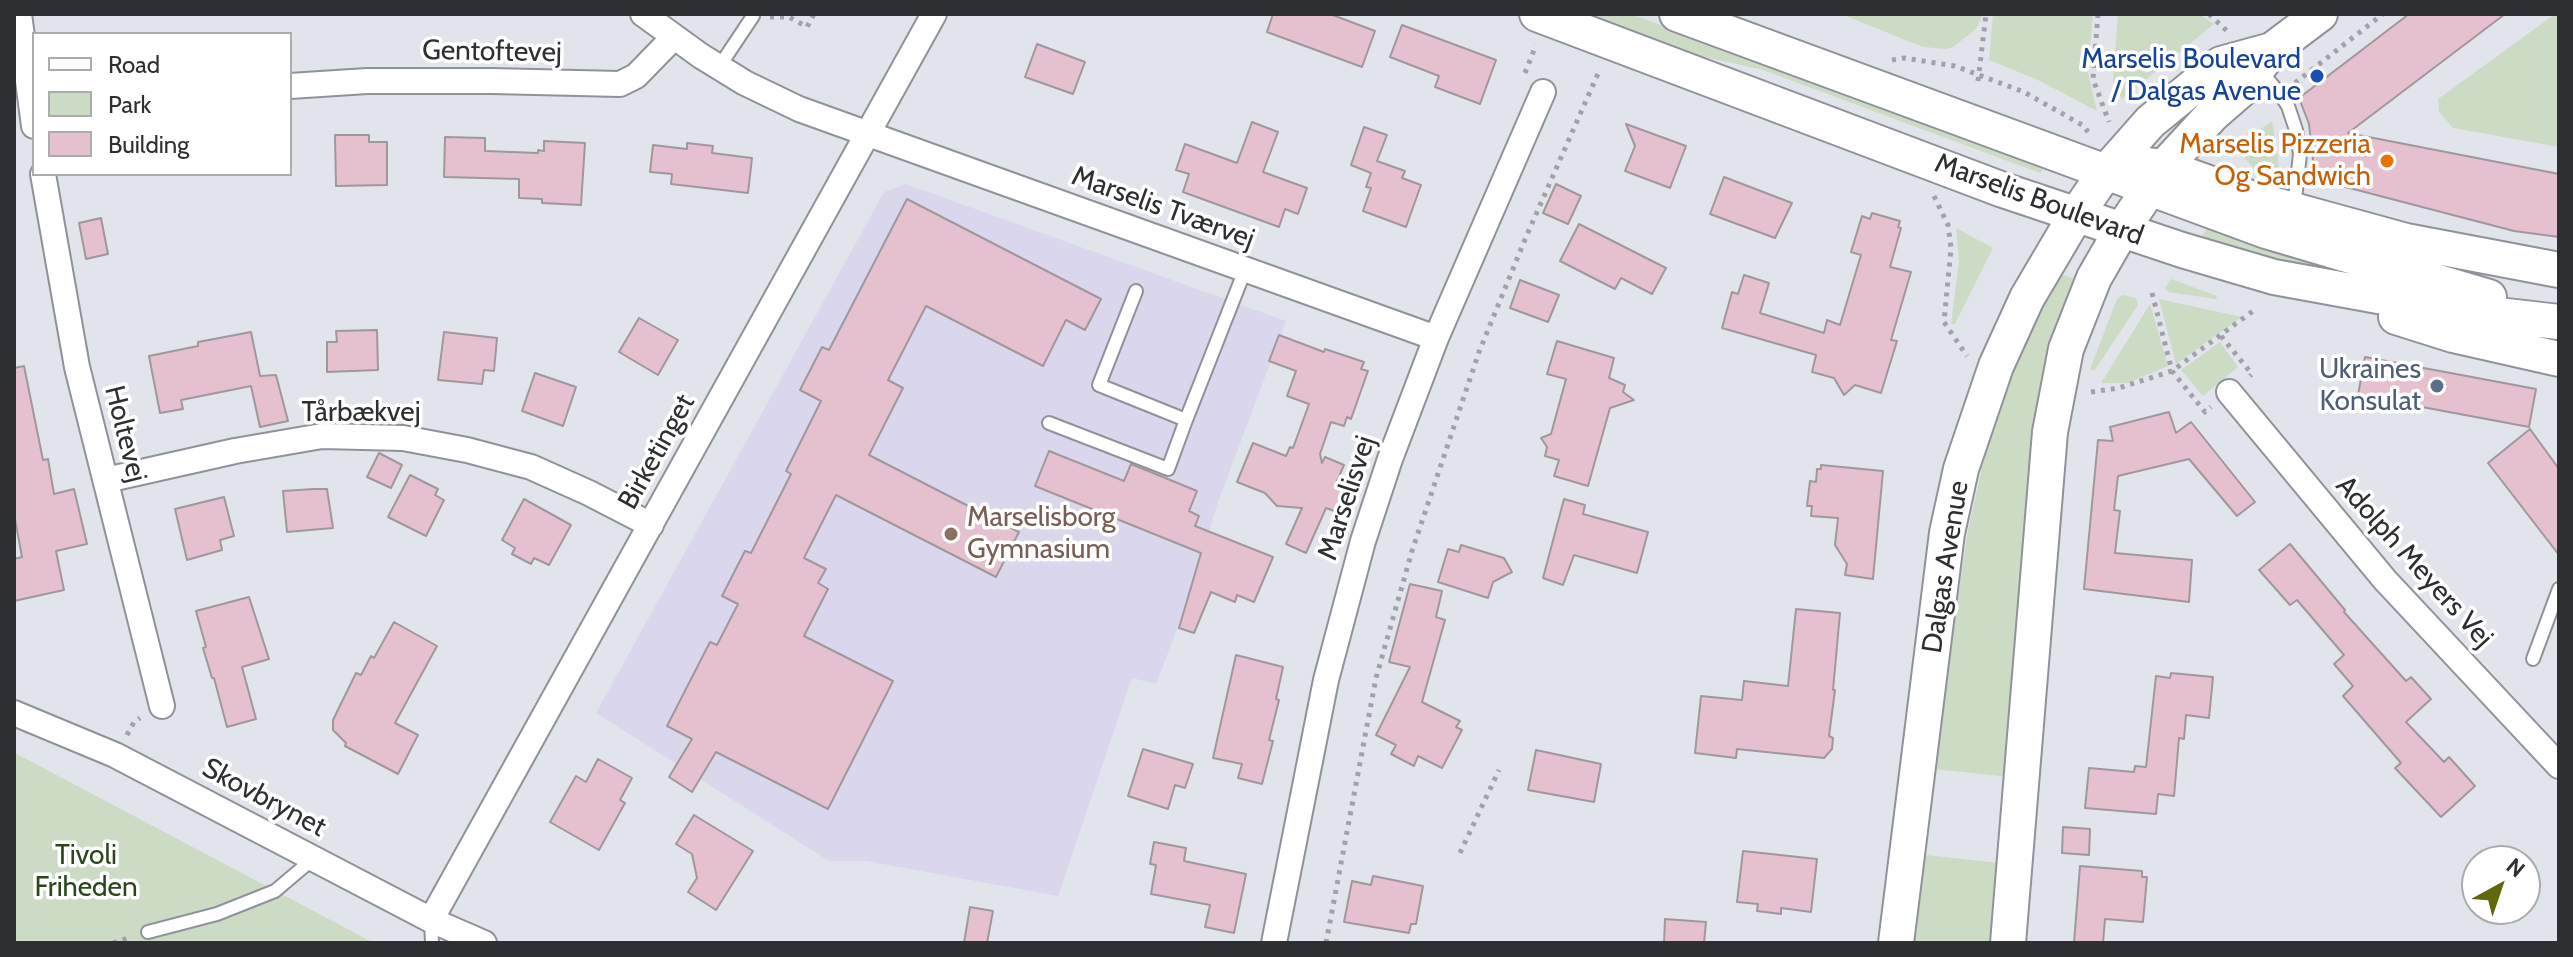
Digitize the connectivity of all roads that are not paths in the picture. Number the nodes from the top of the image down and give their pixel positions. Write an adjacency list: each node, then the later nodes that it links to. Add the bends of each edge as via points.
1 (19, 14): 12 (street)
2 (643, 14): 7 (street, Marselis Tværvej)
3 (934, 14): 13 (street, Birketinget)
4 (1677, 14): 14 (main road, Marselis Boulevard, via 2062,156)
5 (753, 16): 9 (lane)
6 (1542, 16): 18 (main road, Marselis Boulevard)
7 (674, 37): 9 (street, Marselis Tværvej); 10 (street, Gentoftevej, via 636,76 620,84 383,81)
8 (2287, 37): 14 (main road, Dalgas Avenue, via 2221,64 2150,122); 16 (main road); 17 (lane, via 2280,94 2300,154)
9 (719, 67): 13 (street, Marselis Tværvej, via 799,109)
10 (292, 86)
11 (1543, 92): 25 (street, Marselisvej)
12 (28, 117)
13 (870, 134): 20 (street, Marselis Tværvej); 31 (street, Birketinget)
14 (2111, 168): 16 (main road, Marselis Boulevard); 18 (main road, Dalgas Avenue)
15 (43, 176): 30 (street, Holtevej, via 77,367)
16 (2156, 178): 17 (main road); 19 (main road); 24 (main road, Marselis Boulevard, via 2266,231)
17 (2294, 211): 21 (main road, via 2406,241)
18 (2076, 215): 19 (main road, Marselis Boulevard); 44 (main road, Dalgas Avenue, via 2010,334 1961,469 1947,533)
19 (2121, 231): 22 (main road, Marselis Boulevard); 45 (main road, via 2094,278 2066,349 2050,432)
20 (1245, 270): 25 (street, Marselis Tværvej); 28 (lane)
21 (2559, 270)
22 (2274, 277): 24 (main road, Marselis Boulevard, via 2455,310); 26 (main road, via 2453,335)
23 (1136, 291): 28 (lane, via 1099,385)
24 (2559, 320)
25 (1436, 338): 43 (street, Marselisvej, via 1363,541 1326,680)
26 (2559, 359)
27 (2229, 392): 38 (street, Adolph Meyers Vej, via 2385,580)
28 (1186, 420): 29 (lane, via 1168,469)
29 (1049, 423)
30 (106, 480): 31 (street, Tårbækvej, via 322,436 403,438 531,467); 36 (street, Holtevej)
31 (651, 525): 40 (street, Birketinget)
32 (2559, 589): 33 (lane)
33 (2545, 625): 34 (lane); 35 (lane)
34 (2559, 630)
35 (2533, 659)
36 (162, 706)
37 (14, 713): 39 (street, Skovbrynet, via 115,755)
38 (2559, 766)
39 (314, 858): 40 (street, Skovbrynet); 41 (lane, via 275,891 217,914)
40 (432, 931): 42 (street, Skovbrynet)
41 (148, 932)
42 (484, 943)
43 (1274, 943)
44 (1896, 943)
45 (2008, 943)

